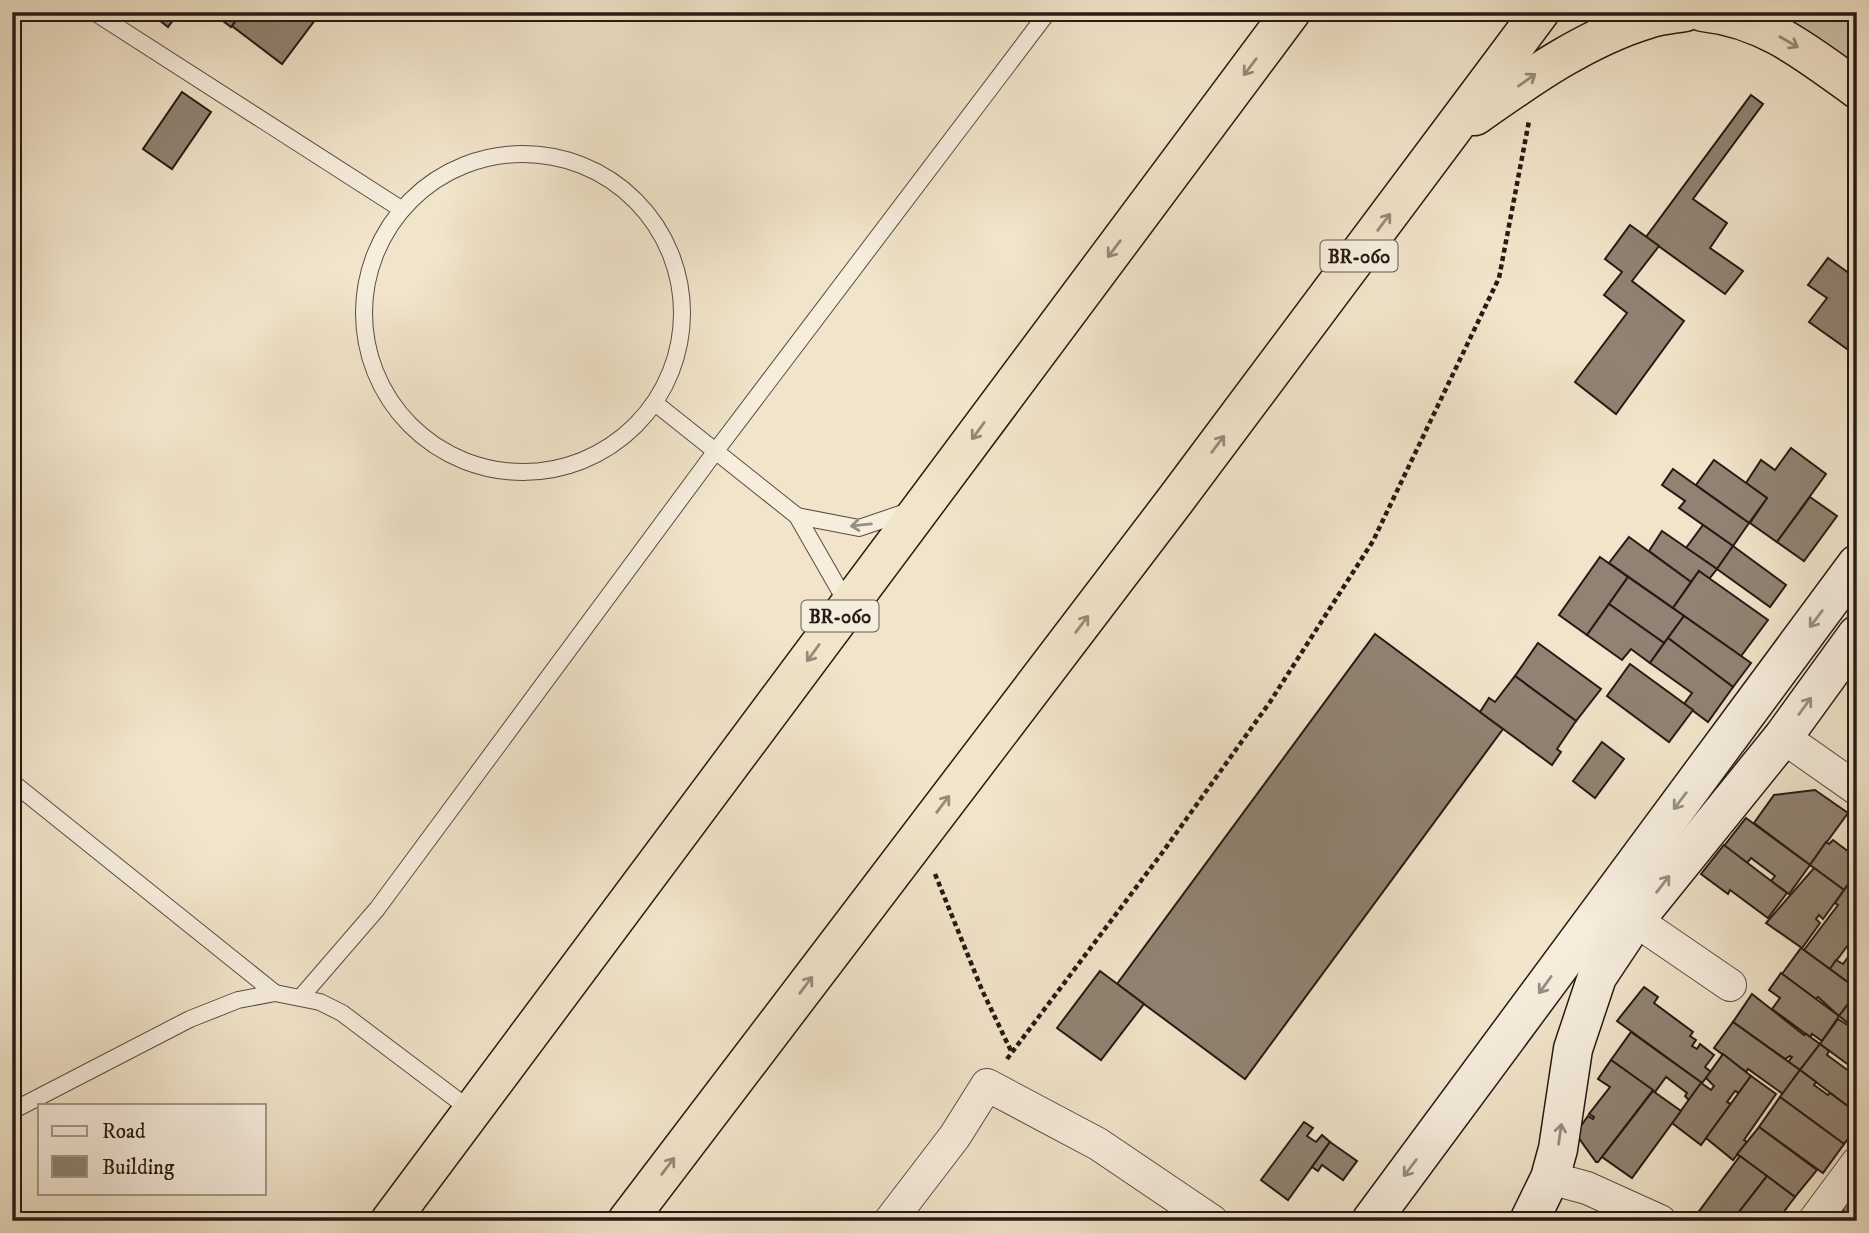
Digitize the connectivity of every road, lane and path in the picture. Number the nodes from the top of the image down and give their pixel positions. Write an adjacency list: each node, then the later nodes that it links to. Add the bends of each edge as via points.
1 (94, 12): 12 (lane)
2 (1048, 12): 14 (lane)
3 (1291, 12): 15 (highway, BR-060, one-way to 15)
4 (1539, 12): 11 (highway, BR-060)
5 (1685, 12): 9 (highway, via 1650,18 1600,37)
6 (1703, 12): 10 (highway, one-way to 10, via 1765,28)
7 (1840, 12): 8 (path)
8 (1857, 27)
9 (1538, 72): 11 (highway, one-way to 9); 28 (path, via 1499,278 1373,541 1270,702)
10 (1857, 89)
11 (1451, 133): 23 (highway, BR-060, one-way to 11)
12 (401, 209): 13 (lane, via 443,174 493,156 547,155 598,171 641,204 670,248 683,300 678,354); 13 (lane, via 374,253 362,304 367,356 389,403 425,441 470,465 535,472 573,465 619,440)
13 (655, 403): 14 (lane)
14 (715, 452): 16 (lane); 27 (lane, via 377,909)
15 (923, 506): 16 (lane, one-way to 16, via 859,528); 18 (highway, BR-060)
16 (797, 516): 18 (lane)
17 (1857, 564): 38 (street, one-way to 38)
18 (848, 605): 31 (highway, BR-060, one-way to 31)
19 (1857, 635): 20 (street, one-way to 19)
20 (1783, 737): 22 (street); 24 (street, one-way to 20)
21 (12, 782): 26 (lane)
22 (1857, 789)
23 (918, 837): 28 (path); 36 (highway, BR-060, one-way to 23)
24 (1635, 920): 25 (street); 33 (street, one-way to 24, via 1573,1049 1585,1009 1597,977)
25 (1730, 985)
26 (275, 993): 27 (lane); 30 (lane, via 238,1000 190,1019)
27 (301, 997): 31 (lane, via 350,1018)
28 (1012, 1053): 29 (path)
29 (987, 1085): 35 (street); 37 (street, via 1098,1144)
30 (12, 1111)
31 (473, 1111): 34 (highway, BR-060)
32 (1857, 1163): 41 (street)
33 (1550, 1178): 39 (street); 40 (street, via 1587,1188)
34 (403, 1211)
35 (900, 1217)
36 (626, 1221)
37 (1212, 1221)
38 (1371, 1221)
39 (1529, 1221)
40 (1660, 1221)
41 (1814, 1221)

